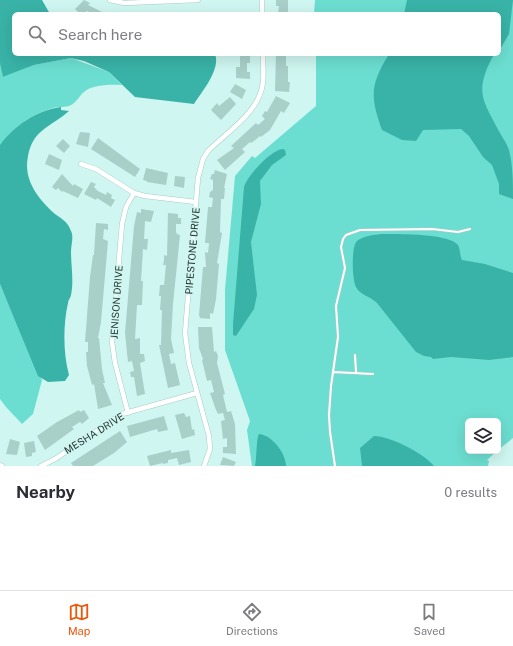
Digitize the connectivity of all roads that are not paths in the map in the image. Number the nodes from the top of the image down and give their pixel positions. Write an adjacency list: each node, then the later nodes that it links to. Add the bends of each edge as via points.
1 (110, 0): 2 (street, via 124,3)
2 (198, 0)
3 (262, 0): 4 (street)
4 (262, 12)
5 (263, 56): 8 (street, PIPESTONE DRIVE, via 263,83 258,99 249,112 203,159)
6 (81, 164): 7 (street, via 96,169)
7 (134, 193): 8 (street, via 154,199); 15 (street, JENISON DRIVE, via 126,207 122,224 112,342)
8 (196, 202): 14 (street, PIPESTONE DRIVE, via 185,334)
9 (470, 229): 11 (lane, via 458,232 438,229 379,229 360,230 346,235 341,247 345,268 336,306 338,337)
10 (355, 355): 12 (lane)
11 (333, 372): 12 (lane); 18 (lane, via 330,432)
12 (356, 372): 13 (lane)
13 (373, 374)
14 (197, 393): 15 (street, MESHA DRIVE); 17 (street, PIPESTONE DRIVE, via 210,442 209,457)
15 (128, 413): 16 (street, MESHA DRIVE, via 117,417)
16 (41, 466)
17 (204, 466)
18 (335, 466)

